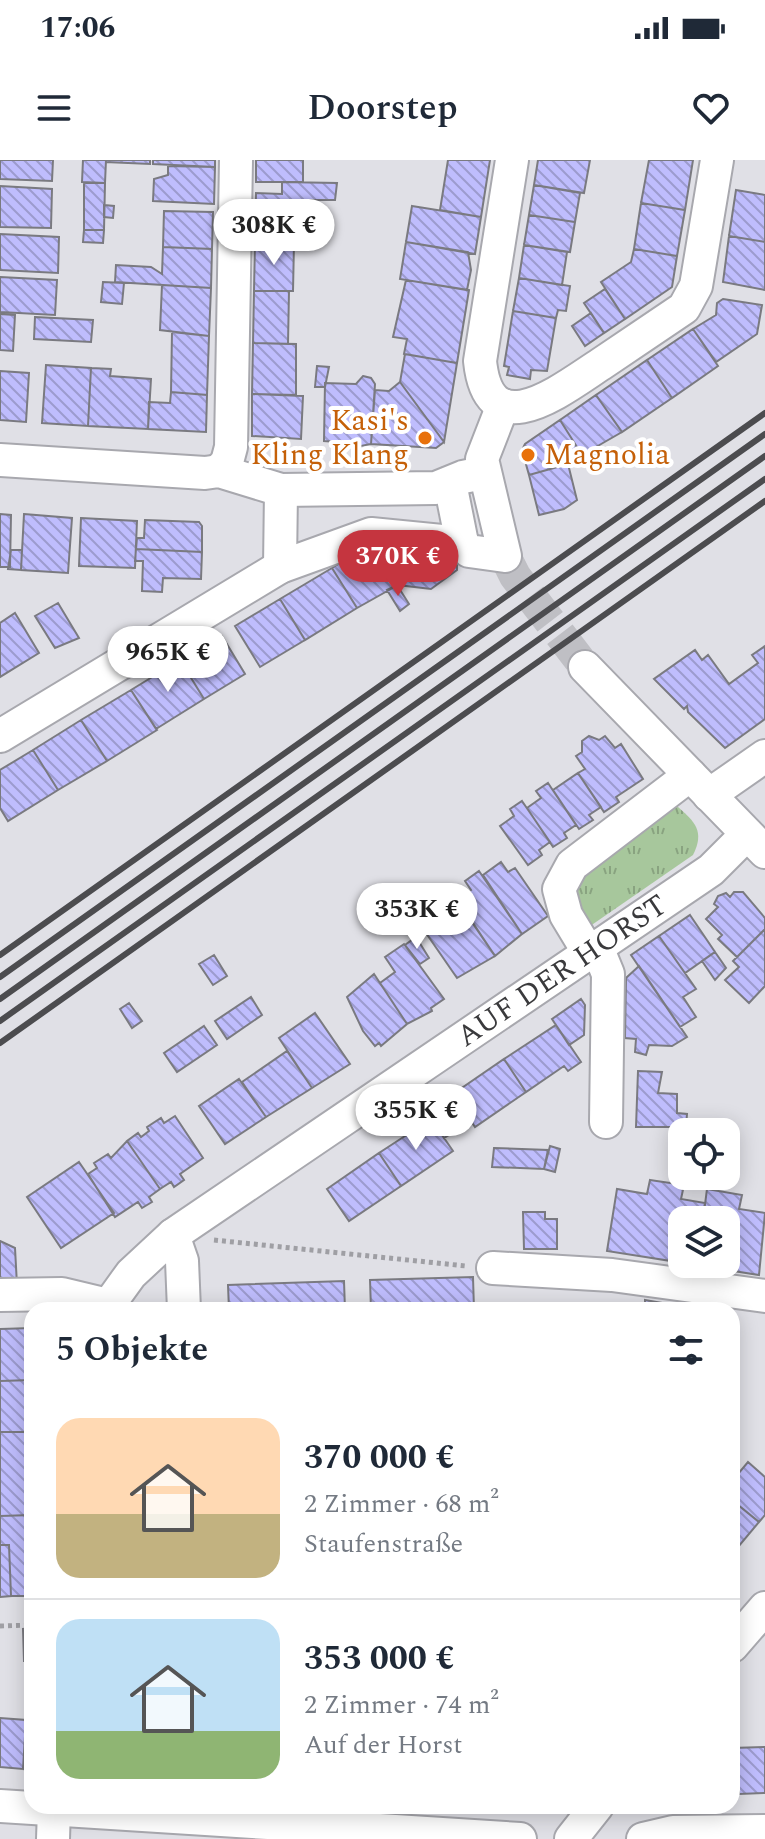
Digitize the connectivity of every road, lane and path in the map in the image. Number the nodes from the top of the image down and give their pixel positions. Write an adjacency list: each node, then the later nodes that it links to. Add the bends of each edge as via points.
1 (236, 160): 6 (street, via 231,447)
2 (512, 160): 4 (street, via 480,361 482,382)
3 (717, 160): 4 (street, via 696,286 684,308 547,400 518,408)
4 (503, 405): 7 (street, via 482,459)
5 (0, 460): 6 (street)
6 (219, 471): 9 (street)
7 (483, 473): 8 (street); 10 (street, via 505,556 469,551)
8 (450, 483): 9 (street, via 436,488); 10 (street)
9 (278, 490): 11 (street)
10 (462, 543): 11 (street, via 371,534)
11 (276, 569): 13 (street)
12 (585, 667): 15 (street)
13 (0, 736)
14 (765, 756): 15 (street)
15 (699, 785): 16 (street); 17 (street, via 572,865 559,889 566,915)
16 (756, 843): 17 (street, AUF DER HORST)
17 (593, 950): 18 (street, via 608,974); 19 (street, AUF DER HORST)
18 (606, 1122)
19 (173, 1235): 20 (path); 24 (street, AUF DER HORST, via 131,1274); 25 (street, via 182,1261)
20 (493, 1268): 22 (street, via 612,1275)
21 (0, 1295): 23 (street, AUF DER HORST, via 62,1294)
22 (765, 1296)
23 (87, 1302)
24 (110, 1302)
25 (184, 1302)
26 (765, 1608): 29 (street)
27 (24, 1625): 28 (path)
28 (0, 1626)
29 (740, 1637)
30 (0, 1806): 34 (street)
31 (84, 1814): 34 (street)
32 (169, 1814): 36 (street)
33 (591, 1814): 37 (street)
34 (54, 1824)
35 (765, 1831): 38 (street, via 673,1832)
36 (520, 1839)
37 (571, 1839)
38 (643, 1839)

